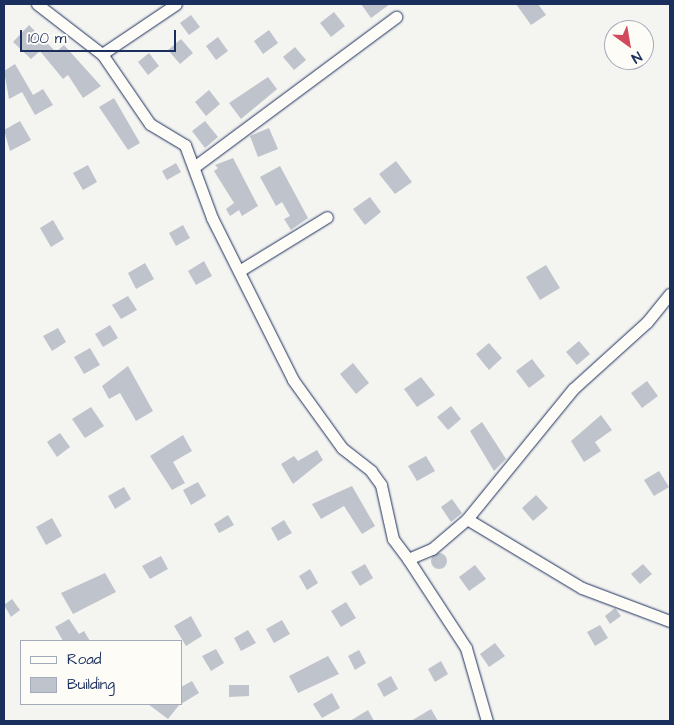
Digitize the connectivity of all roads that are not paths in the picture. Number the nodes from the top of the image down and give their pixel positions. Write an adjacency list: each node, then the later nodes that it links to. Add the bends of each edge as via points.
1 (38, 4): 4 (street)
2 (176, 4): 4 (street)
3 (396, 17): 5 (street)
4 (102, 54): 5 (street, via 150,124 185,144)
5 (194, 167): 7 (street, via 212,218)
6 (327, 217): 7 (street)
7 (239, 271): 10 (street, via 293,380 342,448 371,471 381,486 393,539)
8 (670, 294): 9 (street, via 647,322 573,389)
9 (467, 519): 10 (street, via 432,550); 11 (street, via 582,588)
10 (408, 559): 12 (street, via 466,648)
11 (670, 621)
12 (487, 721)

